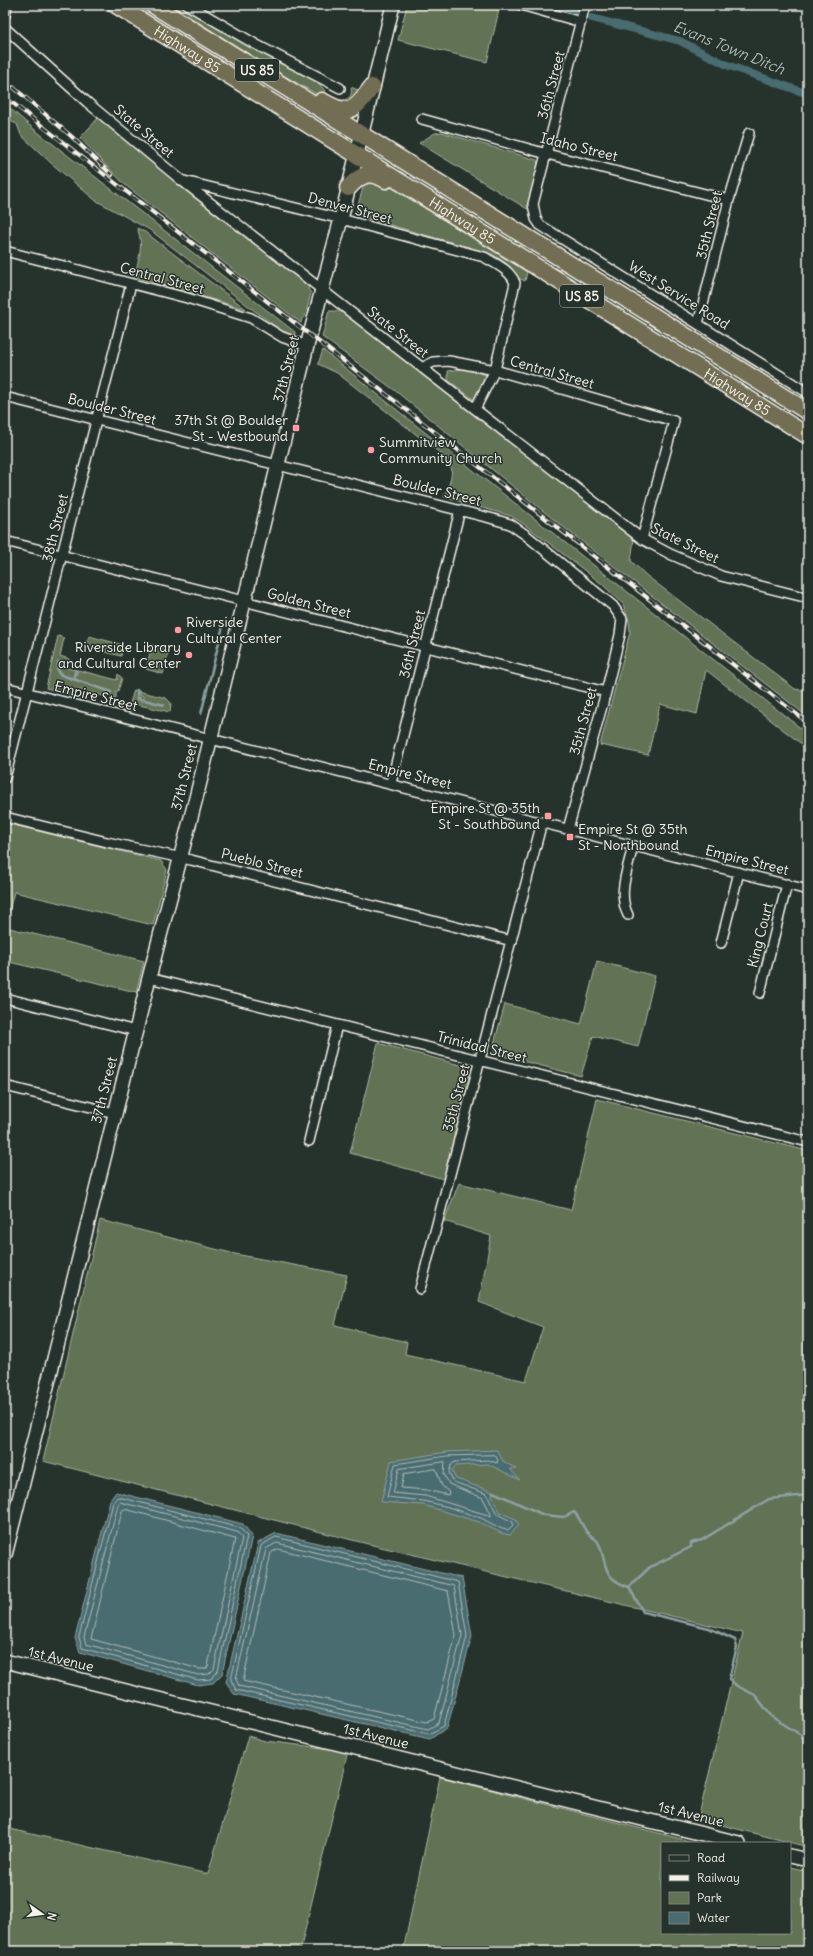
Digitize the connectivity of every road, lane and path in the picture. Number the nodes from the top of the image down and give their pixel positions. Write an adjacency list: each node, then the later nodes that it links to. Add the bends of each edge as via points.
1 (7, 5): 8 (street)
2 (116, 5): 18 (highway, Highway 85 / US 85)
3 (153, 5): 11 (highway, Highway 85 / US 85)
4 (188, 5): 13 (street, via 255,44)
5 (393, 5): 12 (main road, 37th Street)
6 (521, 5): 9 (street)
7 (586, 5): 9 (street, 36th Street)
8 (5, 15)
9 (581, 22): 17 (street, 36th Street)
10 (5, 28): 19 (street, State Street, via 88,103)
11 (272, 79): 12 (highway, via 286,81 339,110 350,111 356,108); 16 (highway, Highway 85 / US 85)
12 (372, 87): 16 (main road, 37th Street)
13 (340, 88)
14 (422, 120): 17 (street, Idaho Street)
15 (749, 133): 21 (street, 35th Street)
16 (361, 135): 18 (main road, 37th Street); 35 (highway, Highway 85 / US 85)
17 (547, 154): 21 (street, Idaho Street); 23 (street, 36th Street, via 534,204)
18 (356, 155): 20 (main road, 37th Street); 24 (highway, Highway 85 / US 85)
19 (181, 180): 22 (street, Denver Street); 27 (street, State Street)
20 (348, 188): 22 (main road, 37th Street); 24 (highway, via 362,176 378,175 455,223)
21 (729, 200): 28 (street, 35th Street)
22 (341, 219): 27 (main road, 37th Street); 31 (street, Denver Street, via 484,257 508,272 515,283)
23 (536, 219): 28 (street, West Service Road, via 540,225)
24 (478, 231): 37 (highway, Highway 85 / US 85)
25 (5, 251): 26 (street, Central Street)
26 (131, 284): 29 (street, Central Street, via 251,318 282,337); 36 (street, 38th Street)
27 (322, 290): 29 (main road, 37th Street); 30 (street, State Street)
28 (698, 324): 32 (street, West Service Road)
29 (307, 346): 38 (main road, 37th Street)
30 (422, 368): 31 (street, Central Street, via 433,362 449,361); 34 (street, State Street)
31 (495, 370): 34 (street); 40 (street, Central Street, via 674,421)
32 (808, 393)
33 (5, 397): 36 (street, Boulder Street)
34 (475, 409): 40 (street, State Street)
35 (808, 412)
36 (96, 419): 38 (street, Boulder Street); 42 (street, 38th Street)
37 (808, 436)
38 (278, 464): 39 (street, Boulder Street); 44 (main road, 37th Street)
39 (460, 510): 45 (street, Boulder Street, via 516,528 613,606); 46 (street, 36th Street)
40 (642, 539): 43 (street, State Street, via 721,576)
41 (5, 541): 42 (street, Golden Street)
42 (62, 555): 44 (street, Golden Street); 49 (street, 38th Street)
43 (808, 598)
44 (244, 601): 46 (street, Golden Street); 50 (main road, 37th Street)
45 (622, 619): 48 (street, 35th Street)
46 (426, 647): 48 (street, Golden Street); 52 (street, 36th Street)
47 (5, 687): 49 (street, Empire Street)
48 (606, 692): 55 (street, 35th Street)
49 (27, 693): 50 (street, Empire Street); 51 (street, 38th Street)
50 (210, 738): 52 (street, Empire Street); 57 (main road, 37th Street)
51 (5, 778)
52 (391, 783): 54 (street, Empire Street)
53 (5, 817): 57 (street, Pueblo Street)
54 (542, 822): 55 (street, Empire Street); 62 (street, 35th Street)
55 (568, 829): 56 (street, Empire Street)
56 (633, 846): 58 (street, Empire Street); 61 (street, via 624,886 624,907)
57 (180, 858): 62 (street, Pueblo Street); 64 (main road, 37th Street)
58 (739, 872): 59 (street, Empire Street); 63 (street)
59 (787, 884): 60 (street, Empire Street); 65 (street, King Court)
60 (808, 890)
61 (628, 915)
62 (512, 941): 69 (street, 35th Street)
63 (721, 943)
64 (149, 978): 67 (street, Trinidad Street); 68 (main road, 37th Street)
65 (760, 993)
66 (5, 998): 68 (street)
67 (337, 1025): 69 (street, Trinidad Street); 72 (street)
68 (136, 1031): 71 (main road, 37th Street)
69 (481, 1061): 73 (street, Trinidad Street); 74 (street, 35th Street)
70 (5, 1086): 71 (street)
71 (115, 1113): 75 (main road, 37th Street)
72 (309, 1141)
73 (808, 1142)
74 (420, 1289)
75 (5, 1555)
76 (5, 1662): 77 (main road, 1st Avenue)
77 (735, 1842)
78 (791, 1856): 79 (main road)
79 (808, 1860)

